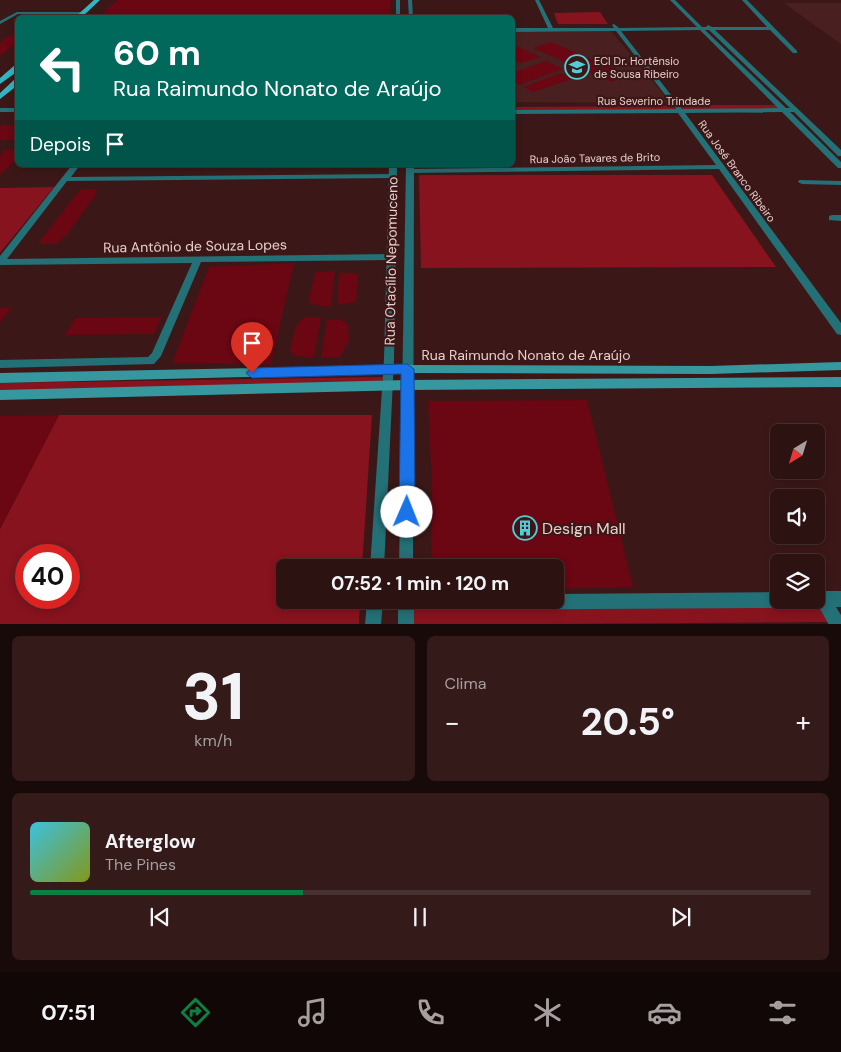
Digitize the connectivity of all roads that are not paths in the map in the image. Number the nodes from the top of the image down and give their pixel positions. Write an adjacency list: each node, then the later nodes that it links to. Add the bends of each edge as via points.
1 (97, 0): 10 (main road)
2 (398, 0): 12 (street)
3 (410, 0): 13 (street)
4 (537, 0): 18 (street)
5 (672, 0): 16 (street)
6 (680, 0): 16 (street)
7 (744, 0): 17 (street)
8 (105, 3): 11 (main road)
9 (58, 15): 14 (lane, via 17,13)
10 (80, 15)
11 (92, 15)
12 (398, 15)
13 (411, 15)
14 (0, 24)
15 (515, 25): 18 (street)
16 (703, 26): 17 (street); 19 (street); 28 (street); 30 (street)
17 (770, 26): 21 (street)
18 (550, 27): 19 (street); 20 (street)
19 (615, 27): 31 (street, Rua José Branco Ribeiro)
20 (515, 30)
21 (795, 52)
22 (15, 70): 24 (main road)
23 (0, 75): 24 (lane)
24 (9, 75): 25 (main road)
25 (0, 82)
26 (15, 84): 27 (main road)
27 (0, 97)
28 (777, 104): 30 (street, Rua Severino Trindade); 31 (street, Rua Severino Trindade)
29 (515, 106): 31 (street, Rua Severino Trindade)
30 (786, 107): 31 (street, Rua Severino Trindade); 37 (street, Rua Severino Trindade, via 795,110); 38 (street)
31 (678, 108): 34 (street, Rua Severino Trindade); 41 (street, Rua José Branco Ribeiro)
32 (0, 110): 33 (street)
33 (15, 110)
34 (515, 112)
35 (0, 116): 36 (street)
36 (15, 116)
37 (841, 154)
38 (841, 166)
39 (74, 167): 44 (street)
40 (393, 167): 43 (street, Rua Otacílio Nepomuceno)
41 (721, 167): 42 (street, Rua João Tavares de Brito); 50 (street, Rua José Branco Ribeiro)
42 (410, 168): 53 (street, Rua Otacílio Nepomuceno)
43 (393, 176): 44 (street); 47 (street, Rua Otacílio Nepomuceno)
44 (65, 179): 48 (street)
45 (802, 182): 46 (street)
46 (841, 182)
47 (390, 258): 49 (street, Rua Antônio de Souza Lopes); 54 (street, Rua Otacílio Nepomuceno)
48 (0, 262): 49 (street, Rua Antônio de Souza Lopes)
49 (196, 264): 51 (street, via 156,356 150,361)
50 (841, 332)
51 (0, 364)
52 (841, 366): 53 (main road, Rua Raimundo Nonato de Araújo, via 711,370)
53 (407, 369): 54 (main road, Rua Raimundo Nonato de Araújo); 57 (street, Rua Otacílio Nepomuceno)
54 (388, 370): 55 (main road, Rua Raimundo Nonato de Araújo); 58 (street, Rua Otacílio Nepomuceno)
55 (0, 378)
56 (841, 382): 57 (main road)
57 (408, 385): 58 (main road); 61 (street, Rua Otacílio Nepomuceno)
58 (387, 386): 59 (main road); 60 (street, Rua Otacílio Nepomuceno)
59 (0, 394)
60 (377, 559)
61 (406, 559)
62 (825, 599): 63 (street)
63 (841, 599)
64 (770, 600): 65 (street)
65 (564, 601)
66 (825, 606): 71 (street)
67 (374, 609): 69 (street)
68 (406, 609): 70 (street)
69 (373, 624)
70 (406, 624)
71 (838, 624)

